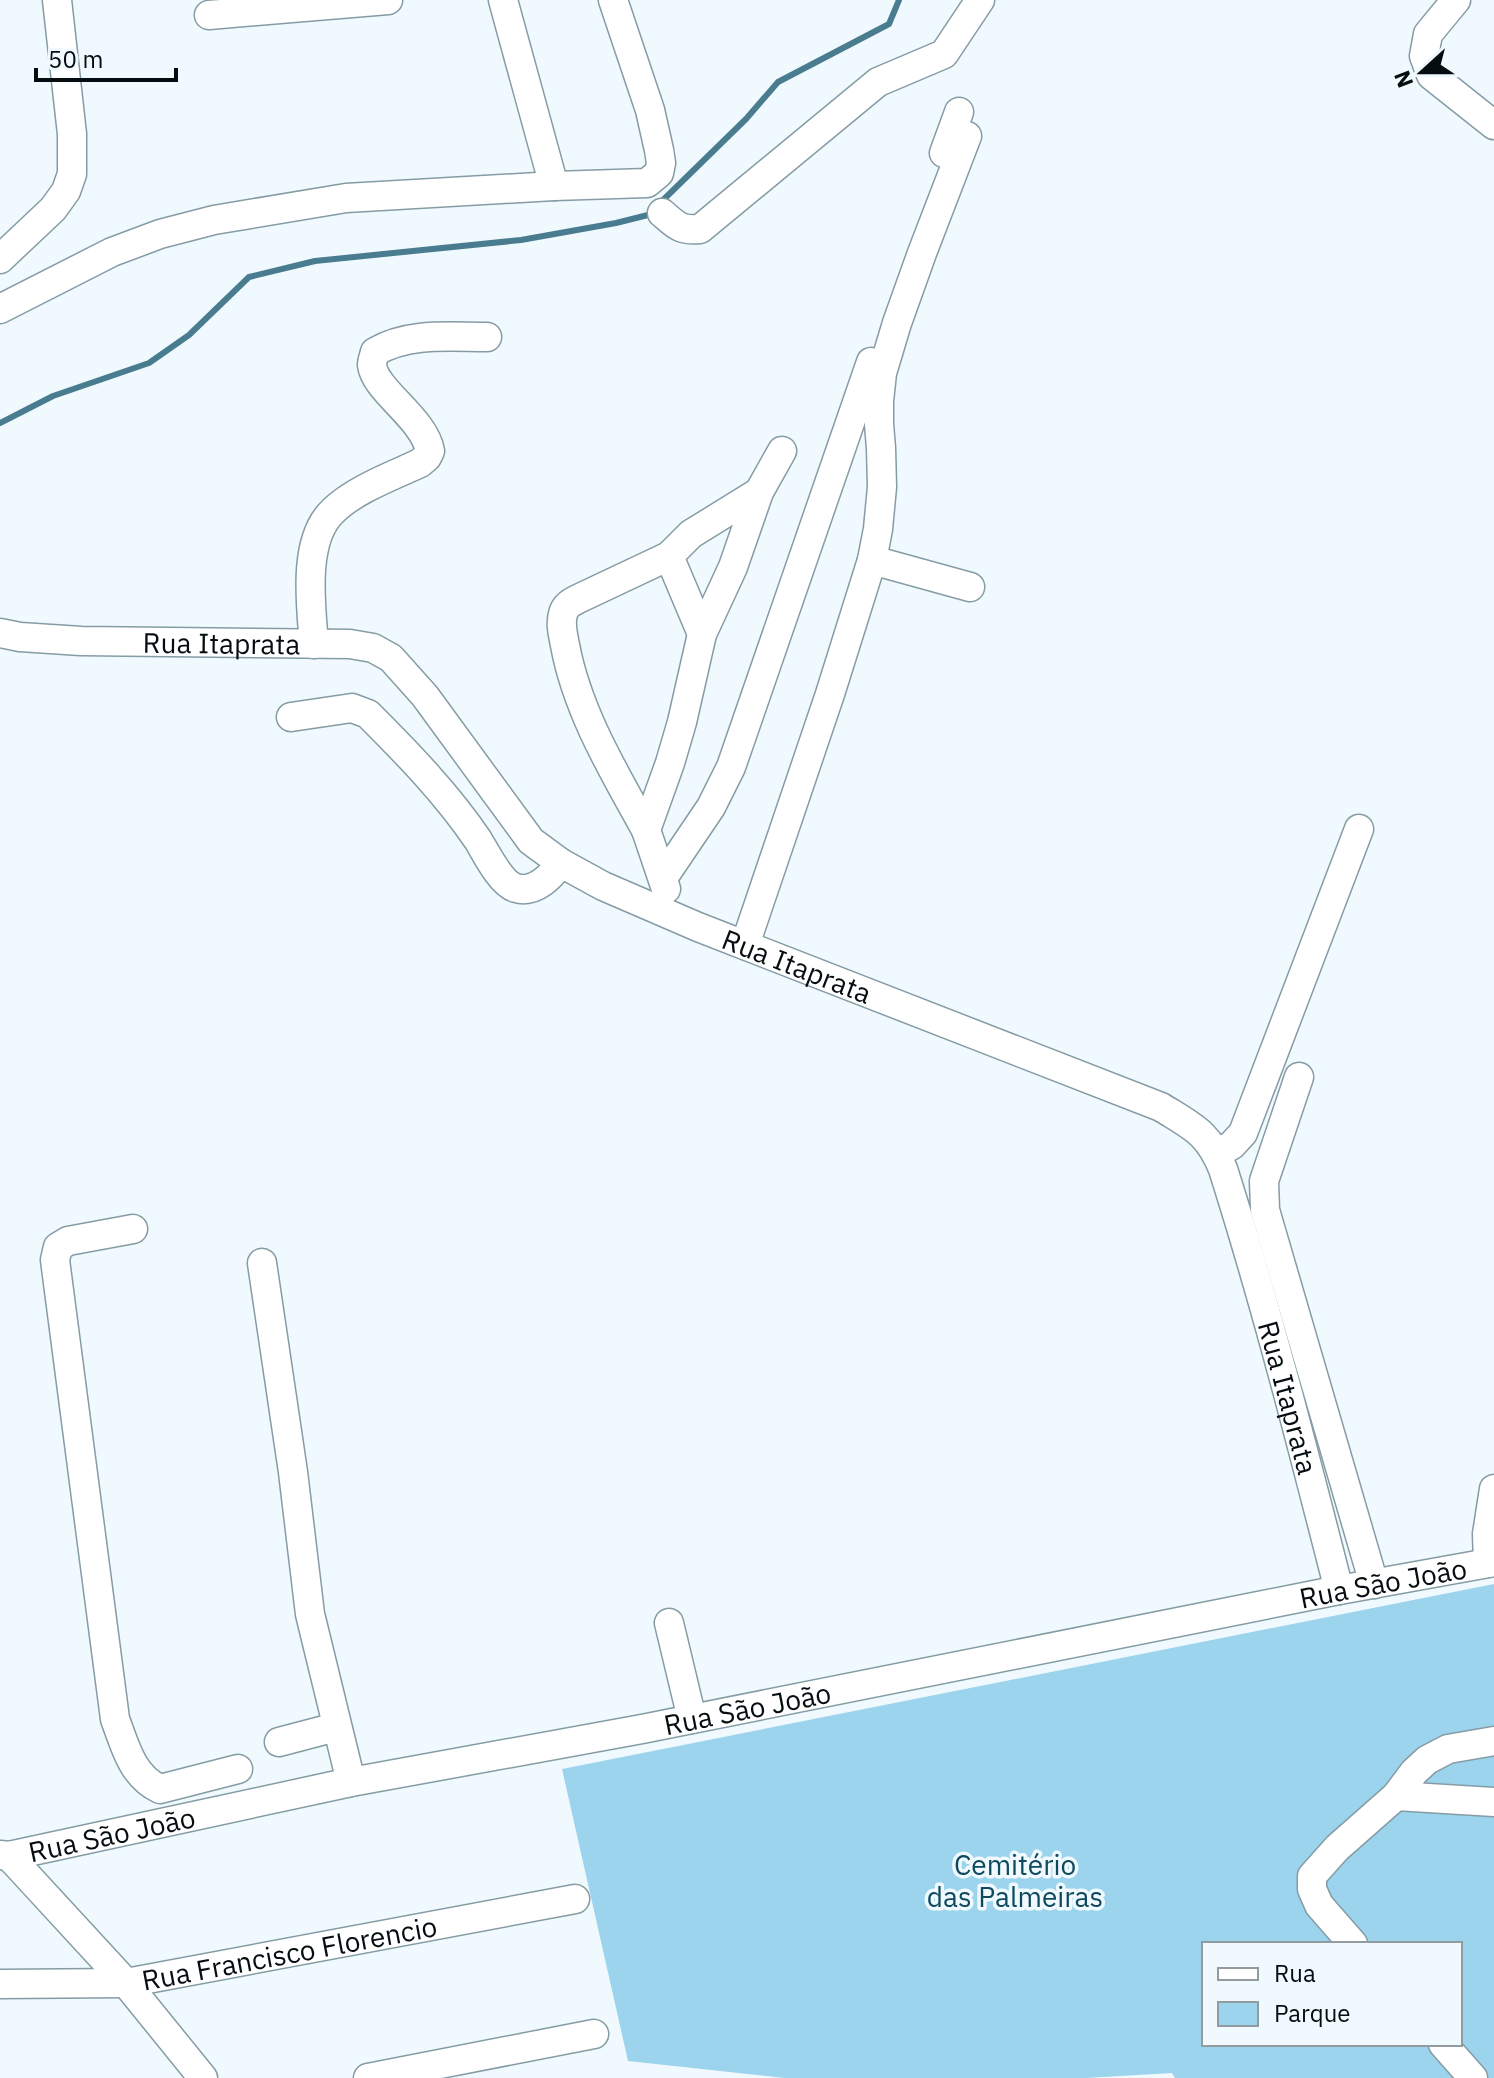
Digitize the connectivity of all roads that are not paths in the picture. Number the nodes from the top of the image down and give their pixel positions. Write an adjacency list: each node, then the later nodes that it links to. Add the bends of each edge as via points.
1 (57, 0): 12 (street, via 72,174 53,209)
2 (388, 0): 7 (street)
3 (503, 0): 10 (street)
4 (613, 0): 10 (street, via 650,110 659,173 647,183)
5 (980, 0): 11 (street, via 944,54 878,82 700,229 679,228)
6 (1456, 0): 9 (street, via 1428,34 1424,56 1431,75)
7 (287, 4): 8 (street)
8 (209, 15)
9 (1494, 125)
10 (554, 186): 13 (street, via 346,198 214,220 112,252)
11 (662, 213)
12 (0, 259)
13 (0, 309)
14 (487, 337): 22 (street, via 423,337 375,352 376,377 423,433 430,451 420,463 351,497 320,531 310,596)
15 (782, 451): 16 (street)
16 (759, 492): 17 (street, via 691,534); 21 (street)
17 (669, 556): 21 (street); 25 (street, via 563,611 568,664 600,743)
18 (872, 560): 19 (street); 27 (street, via 882,487 882,373 963,124 731,767); 29 (street)
19 (970, 587)
20 (0, 633): 22 (street, Rua Itaprata, via 81,641)
21 (702, 634): 25 (street, via 682,722)
22 (314, 644): 26 (street, Rua Itaprata, via 373,648 391,658 531,841)
23 (291, 717): 26 (street, via 352,708 368,714 455,808 504,880 516,889 549,879)
24 (1359, 829): 31 (street, via 1243,1133)
25 (646, 830): 27 (street)
26 (561, 863): 28 (street, Rua Itaprata)
27 (663, 878): 28 (street)
28 (674, 916): 29 (street, Rua Itaprata)
29 (745, 945): 31 (street, Rua Itaprata, via 1161,1107 1201,1132)
30 (1299, 1077): 36 (street, via 1264,1181 1265,1210)
31 (1217, 1154): 37 (street, Rua Itaprata, via 1273,1334)
32 (133, 1229): 45 (street, via 68,1241 58,1247 55,1260 115,1719 133,1765)
33 (262, 1263): 40 (street, via 310,1614)
34 (1494, 1489): 35 (street, via 1487,1534)
35 (1491, 1562): 36 (street, Rua São João)
36 (1374, 1584): 37 (street, Rua São João)
37 (1339, 1590): 39 (street, Rua São João)
38 (669, 1623): 39 (street)
39 (692, 1719): 44 (street, Rua São João)
40 (336, 1727): 42 (street); 44 (street)
41 (1494, 1741): 46 (street, via 1448,1749 1427,1760)
42 (279, 1742)
43 (238, 1769): 45 (street)
44 (351, 1782): 48 (street, Rua São João)
45 (160, 1789): 48 (street)
46 (1396, 1796): 47 (street); 51 (street, via 1312,1876 1319,1905)
47 (1494, 1802)
48 (168, 1822): 49 (street, Rua São João)
49 (4, 1856): 52 (street)
50 (575, 1899): 52 (street, Rua Francisco Florencio)
51 (1351, 1942)
52 (126, 1983): 53 (street, Rua Francisco Florencio); 56 (street)
53 (0, 1984)
54 (594, 2034): 57 (street)
55 (1445, 2046): 58 (street)
56 (203, 2078)
57 (368, 2078)
58 (1473, 2078)

